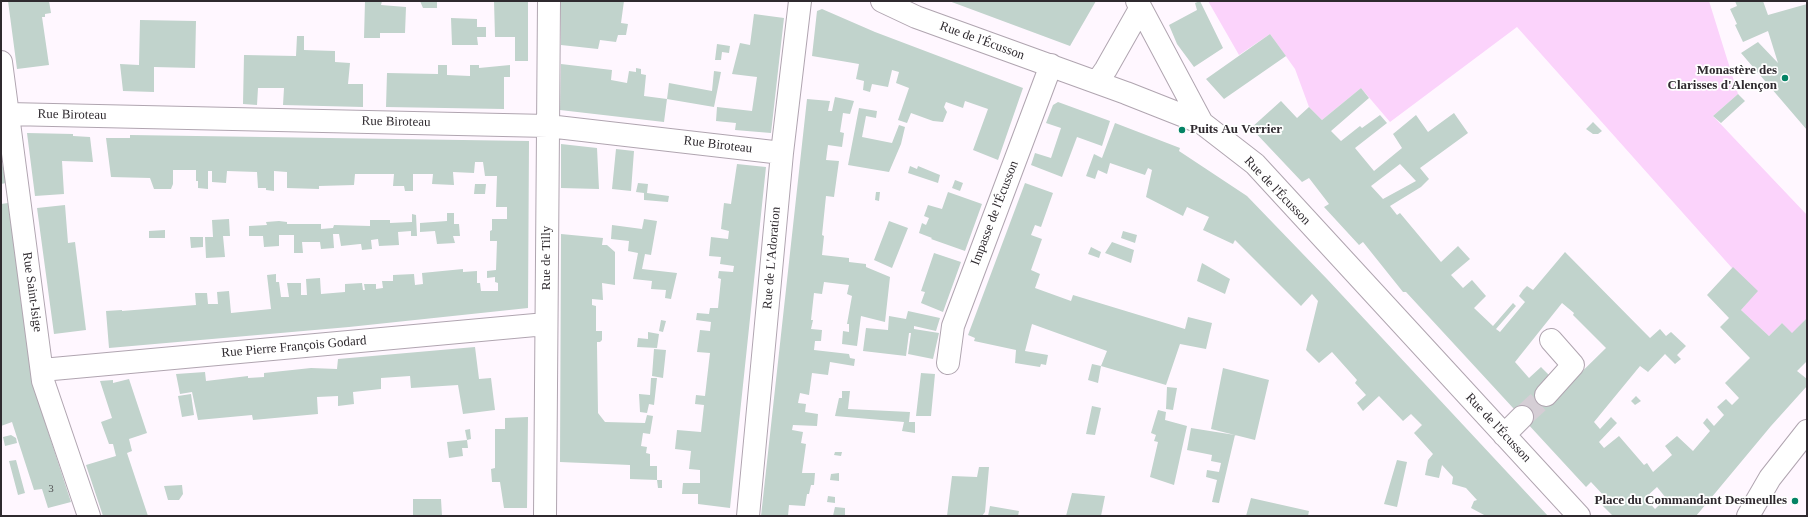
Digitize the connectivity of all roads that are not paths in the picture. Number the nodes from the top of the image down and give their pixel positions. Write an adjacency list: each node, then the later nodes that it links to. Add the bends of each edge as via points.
1 (549, 1): 10 (street, Rue de Tilly)
2 (800, 1): 11 (street, Rue de L'Adoration)
3 (882, 1): 6 (street, Rue de l'Écusson, via 916,17)
4 (1139, 5): 7 (street); 9 (street)
5 (1, 62): 8 (street, Rue Saint-Isige)
6 (1051, 66): 7 (street, Rue de l'Écusson); 14 (street, Impasse de l'Écusson, via 953,326)
7 (1097, 82): 9 (street, Rue de l'Écusson)
8 (8, 114): 10 (street, Rue Biroteau); 15 (street, Rue Saint-Isige)
9 (1202, 123): 19 (street, Rue de l'Écusson, via 1254,164)
10 (548, 126): 11 (street, Rue Biroteau); 12 (street, Rue de Tilly)
11 (782, 153): 22 (street, Rue de L'Adoration)
12 (546, 324): 15 (street, Rue Pierre François Godard); 21 (street, Rue de Tilly)
13 (1550, 340): 16 (street, via 1573,365)
14 (948, 363)
15 (42, 370): 20 (street, Rue Saint-Isige, via 43,381)
16 (1546, 395)
17 (1522, 417): 19 (street)
18 (1807, 431): 24 (street, via 1770,478)
19 (1504, 435): 23 (street, Rue de l'Écusson)
20 (89, 516)
21 (545, 516)
22 (748, 516)
23 (1579, 516)
24 (1748, 516)

